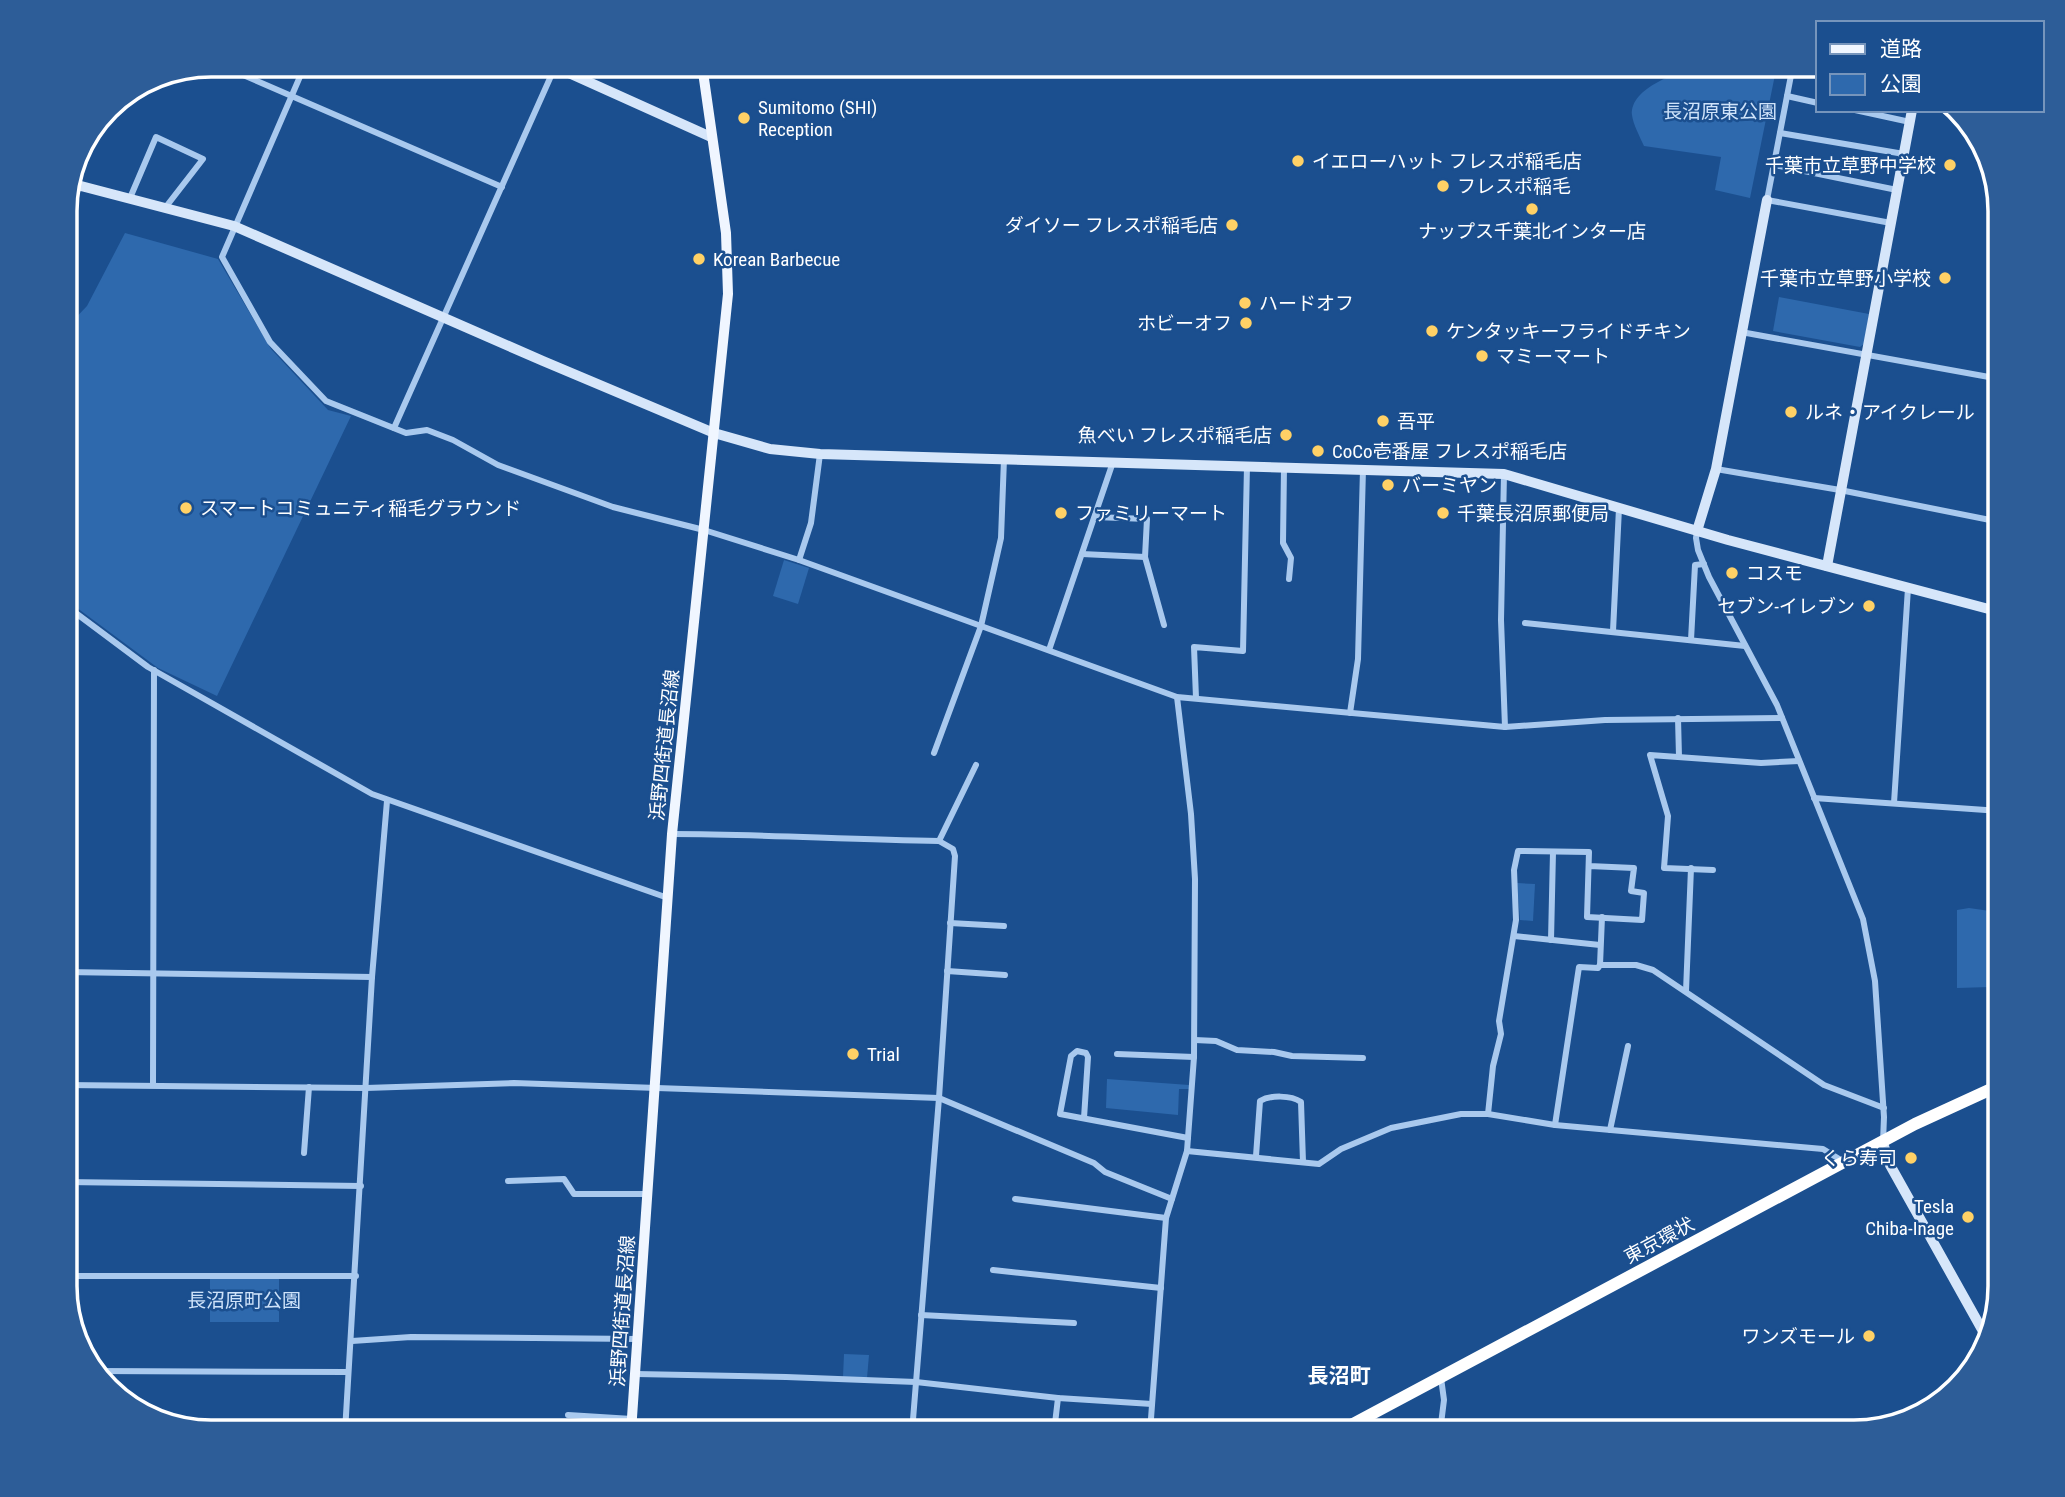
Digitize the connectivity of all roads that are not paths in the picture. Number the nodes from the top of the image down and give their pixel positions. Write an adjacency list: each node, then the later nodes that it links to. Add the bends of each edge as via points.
1 (249, 77): 7 (street)
2 (299, 77): 7 (street)
3 (548, 77): 18 (street)
4 (577, 77): 14 (street)
5 (704, 77): 14 (main road, 浜野四街道長沼線)
6 (1791, 77): 8 (street)
7 (292, 95): 18 (street); 24 (street)
8 (1787, 96): 9 (street); 13 (street)
9 (1816, 103)
10 (1864, 112): 12 (street)
11 (1912, 112): 12 (street)
12 (1910, 122): 15 (street)
13 (1780, 133): 15 (street); 16 (street)
14 (711, 137): 30 (main road, 浜野四街道長沼線, via 729,261)
15 (1904, 154): 19 (street)
16 (1774, 165): 19 (street); 21 (street)
17 (80, 186): 20 (street)
18 (502, 187): 25 (street)
19 (1897, 190): 23 (street)
20 (130, 198): 22 (street); 22 (street, via 156,137 203,159)
21 (1767, 200): 23 (street); 26 (street)
22 (166, 208): 24 (street)
23 (1891, 223): 27 (street)
24 (234, 226): 25 (street); 29 (street, via 222,257 270,342 326,401)
25 (444, 318): 29 (street); 30 (street)
26 (1741, 332): 27 (street); 37 (street)
27 (1867, 354): 28 (street); 39 (street)
28 (1988, 377)
29 (394, 428): 43 (street, via 406,433 426,430 498,466 613,507)
30 (714, 433): 31 (street, via 770,449); 43 (main road, 浜野四街道長沼線)
31 (820, 454): 32 (street); 47 (street, via 811,523)
32 (1004, 459): 33 (street); 56 (street, via 1001,538)
33 (1113, 462): 34 (street); 41 (street)
34 (1247, 466): 35 (street); 63 (street, via 1243,650 1194,647)
35 (1283, 467): 36 (street); 50 (street, via 1283,543 1291,558)
36 (1363, 469): 38 (street); 64 (street, via 1358,659)
37 (1716, 469): 39 (street); 44 (street)
38 (1504, 474): 40 (street); 67 (street)
39 (1840, 490): 42 (street); 49 (street)
40 (1619, 508): 44 (street); 57 (street)
41 (1095, 517): 45 (street); 46 (street, via 1147,519)
42 (1988, 520)
43 (704, 530): 47 (street); 76 (main road, 浜野四街道長沼線)
44 (1697, 531): 48 (street); 49 (street)
45 (1083, 554): 46 (street); 60 (street)
46 (1145, 557): 55 (street)
47 (799, 560): 56 (street)
48 (1704, 564): 58 (street, via 1695,565); 59 (street)
49 (1827, 566): 51 (street)
50 (1289, 579)
51 (1908, 588): 52 (street); 74 (street)
52 (1988, 609)
53 (77, 614): 61 (street)
54 (1525, 622): 57 (street)
55 (1164, 625)
56 (981, 626): 60 (street); 68 (street)
57 (1614, 631): 58 (street)
58 (1691, 640): 59 (street)
59 (1745, 646): 66 (street)
60 (1049, 650): 62 (street)
61 (153, 670): 73 (street); 92 (street)
62 (1177, 697): 63 (street); 96 (street, via 1195,878)
63 (1196, 698): 64 (street)
64 (1349, 713): 67 (street)
65 (1678, 718): 66 (street); 67 (street); 69 (street)
66 (1782, 719): 70 (street)
67 (1504, 727)
68 (934, 753)
69 (1679, 757): 70 (street); 80 (street, via 1650,755 1668,816 1664,868)
70 (1799, 761): 72 (street)
71 (976, 765): 77 (street)
72 (1814, 798): 74 (street); 108 (street, via 1866,929 1875,981)
73 (387, 801): 82 (street); 94 (street)
74 (1895, 803): 75 (street)
75 (1988, 810)
76 (672, 834): 77 (street); 82 (main road, 浜野四街道長沼線)
77 (939, 841): 84 (street, via 953,849 955,856)
78 (1553, 852): 79 (street, via 1589,852); 86 (street, via 1518,851); 87 (street)
79 (1589, 866): 83 (street, via 1587,917); 83 (street, via 1634,868 1631,891 1644,893 1642,920)
80 (1691, 868): 81 (street); 95 (street)
81 (1713, 870)
82 (668, 898): 105 (main road, 浜野四街道長沼線)
83 (1602, 917): 88 (street)
84 (950, 923): 85 (street); 90 (street)
85 (1004, 926)
86 (1514, 936): 87 (street); 109 (street)
87 (1551, 940): 88 (street)
88 (1600, 945): 89 (street)
89 (1600, 965): 95 (street, via 1646,968); 111 (street, via 1579,967)
90 (947, 971): 93 (street); 107 (street)
91 (77, 972): 92 (street)
92 (153, 974): 94 (street); 102 (street)
93 (1005, 975)
94 (372, 978): 104 (street)
95 (1686, 991): 108 (street, via 1824,1085)
96 (1195, 1040): 99 (street); 100 (street, via 1292,1056)
97 (1628, 1046): 112 (street)
98 (1117, 1054): 99 (street)
99 (1194, 1057): 113 (street)
100 (1363, 1058)
101 (77, 1085): 102 (street)
102 (153, 1085): 103 (street)
103 (309, 1087): 104 (street); 116 (street)
104 (366, 1088): 105 (street, via 514,1083); 122 (street)
105 (655, 1088): 107 (street); 123 (main road, 浜野四街道長沼線)
106 (1988, 1090): 114 (highway, 東京環状)
107 (939, 1098): 125 (street); 131 (street)
108 (1884, 1108): 114 (street)
109 (1488, 1114): 111 (street); 118 (street, via 1461,1114 1391,1128 1341,1149 1319,1164)
110 (1084, 1118): 110 (street, via 1060,1114 1071,1056 1077,1051 1088,1058); 113 (street)
111 (1555, 1125): 112 (street)
112 (1610, 1130): 119 (street, via 1823,1149)
113 (1188, 1138): 115 (street)
114 (1883, 1143): 119 (highway, 東京環状); 133 (street, via 1890,1165)
115 (1187, 1151): 117 (street); 125 (street)
116 (304, 1153)
117 (1255, 1156): 118 (street); 118 (street, via 1260,1101 1267,1096 1296,1098 1301,1102)
118 (1303, 1162)
119 (1845, 1163): 139 (highway, 東京環状)
120 (508, 1181): 123 (street, via 565,1180 574,1194)
121 (77, 1182): 122 (street)
122 (360, 1186): 129 (street)
123 (648, 1194): 134 (main road, 浜野四街道長沼線)
124 (1015, 1199): 126 (street)
125 (1172, 1199): 126 (street)
126 (1166, 1218): 130 (street)
127 (993, 1270): 130 (street)
128 (77, 1276): 129 (street)
129 (356, 1276): 135 (street)
130 (1161, 1288): 142 (street)
131 (921, 1315): 132 (street); 140 (street)
132 (1074, 1323)
133 (1981, 1328)
134 (638, 1339): 135 (street, via 411,1337); 138 (main road, 浜野四街道長沼線)
135 (352, 1341): 137 (street)
136 (108, 1371): 137 (street)
137 (348, 1372): 145 (street)
138 (636, 1374): 140 (street); 144 (main road, 浜野四街道長沼線)
139 (1441, 1378): 149 (highway, 東京環状); 150 (street)
140 (916, 1382): 141 (street); 146 (street)
141 (1058, 1398): 142 (street); 147 (street)
142 (1152, 1404): 148 (street)
143 (568, 1415): 144 (street)
144 (632, 1419)
145 (346, 1420)
146 (913, 1420)
147 (1055, 1420)
148 (1151, 1420)
149 (1361, 1420)
150 (1441, 1420)

